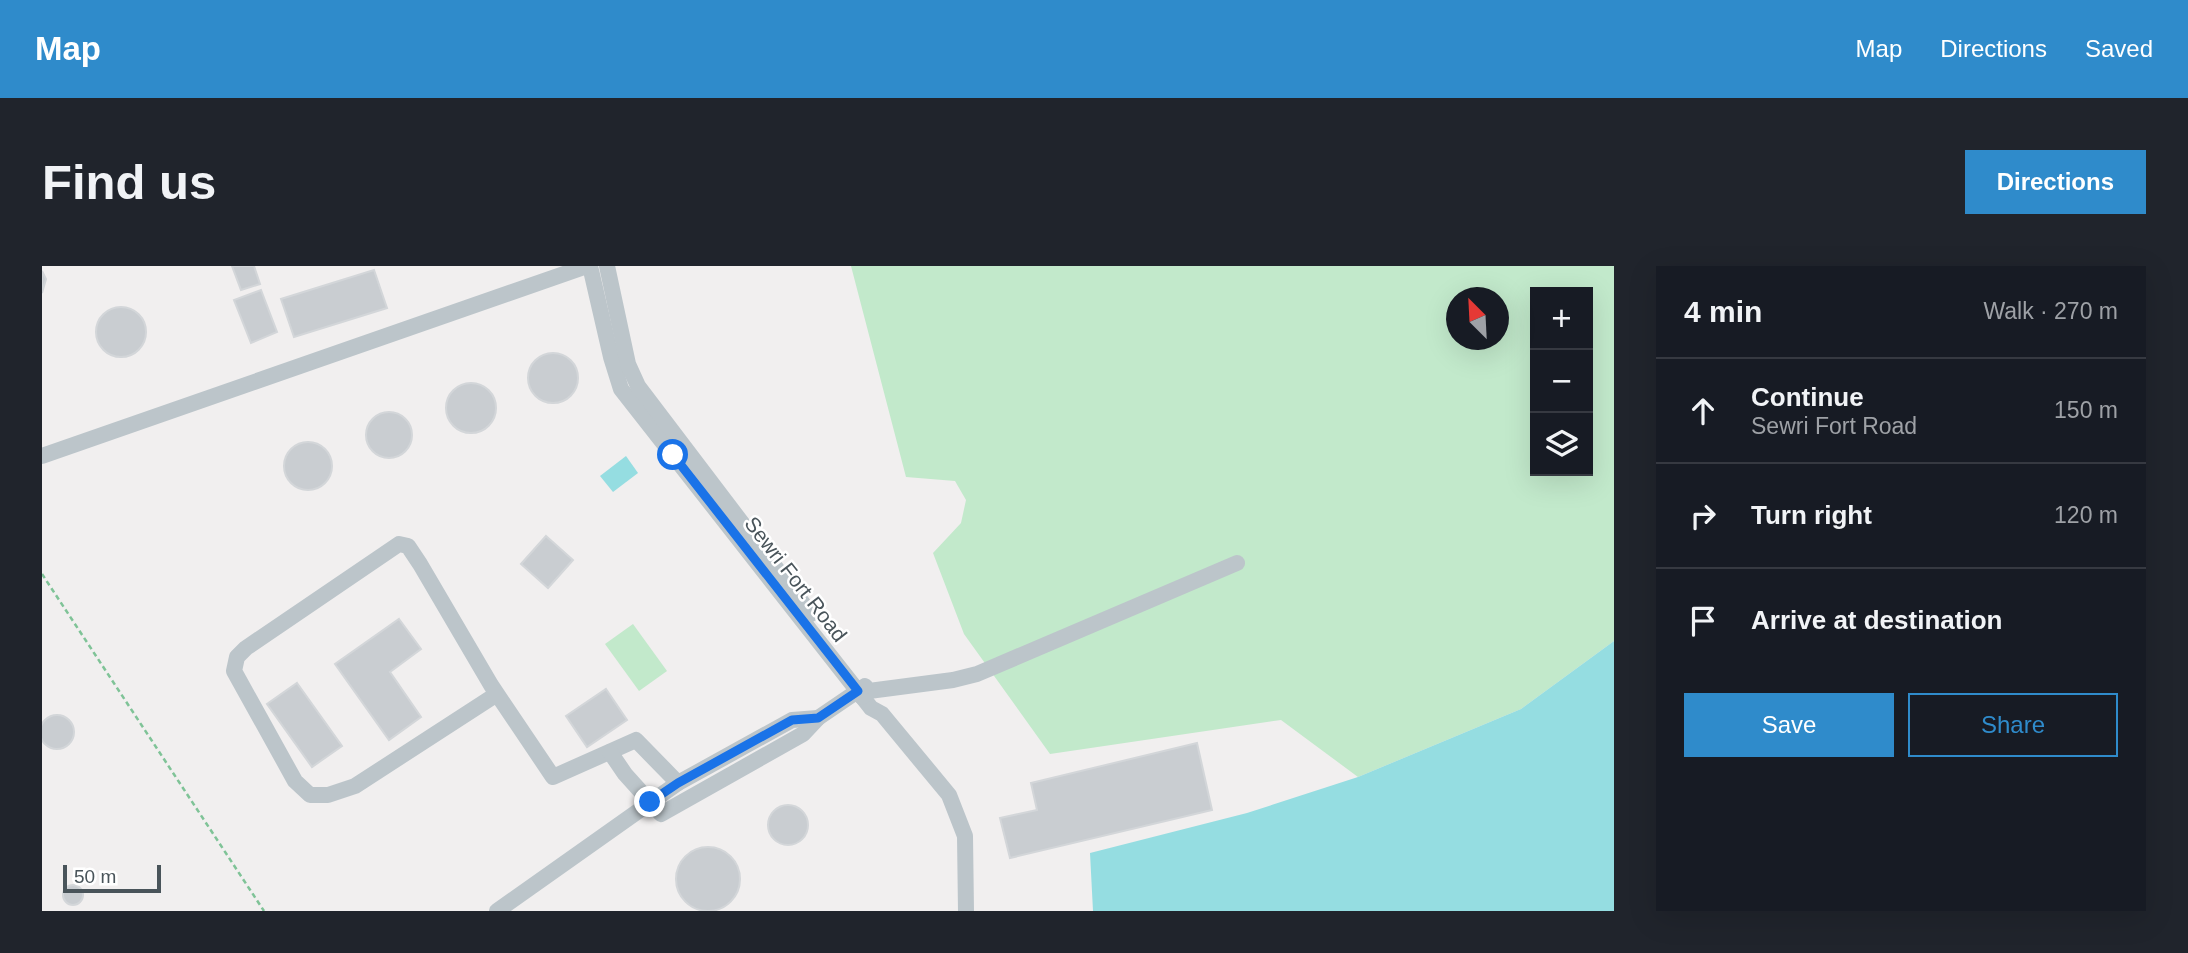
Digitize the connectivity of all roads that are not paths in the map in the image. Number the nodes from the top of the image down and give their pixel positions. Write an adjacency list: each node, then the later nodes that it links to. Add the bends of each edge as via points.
1 (589, 266): 3 (street, Sewri Fort Road, via 621,389); 4 (street)
2 (607, 266): 3 (street, via 628,365)
3 (678, 450): 6 (street, Sewri Fort Road)
4 (42, 456)
5 (1237, 563): 6 (street, via 976,674)
6 (863, 691): 8 (street); 13 (street, Sewri Fort Road, via 872,709 882,714 949,795 965,836)
7 (497, 694): 7 (street, via 355,786 328,795 310,795 295,780 234,671 237,657 246,648 399,544 408,546 420,564); 9 (street, via 553,777)
8 (818, 718): 10 (street, via 792,720); 11 (street, via 803,734 660,814)
9 (610, 752): 10 (street, via 636,740); 11 (street)
10 (678, 783): 11 (street)
11 (650, 802): 12 (street)
12 (497, 911)
13 (966, 911)

